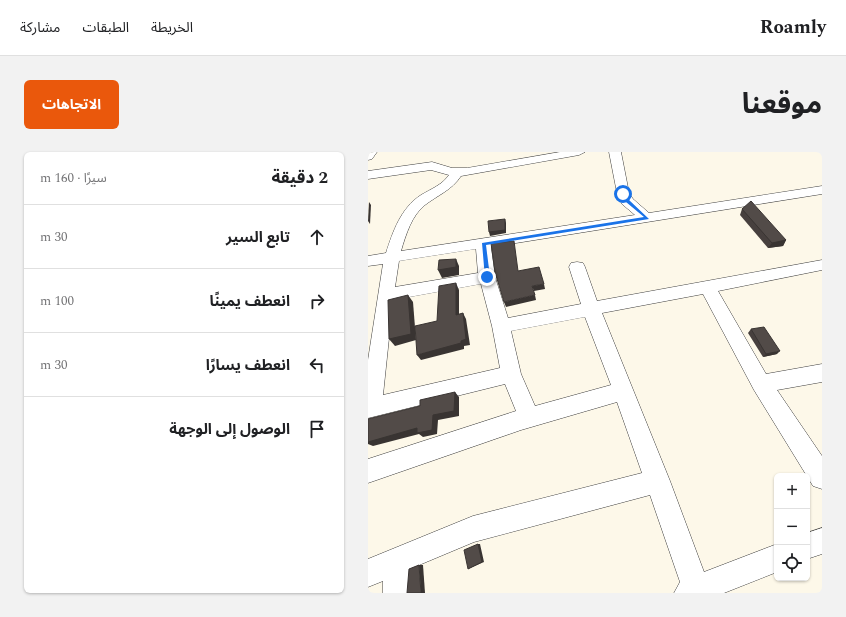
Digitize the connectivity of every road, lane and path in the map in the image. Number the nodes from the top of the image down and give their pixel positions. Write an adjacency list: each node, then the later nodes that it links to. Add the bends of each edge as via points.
1 (371, 152): 4 (street)
2 (579, 152): 5 (street)
3 (616, 152): 8 (street, via 623,194 627,201)
4 (368, 157)
5 (457, 173): 6 (street, via 432,166); 10 (street, via 453,181 422,199 415,206)
6 (368, 175)
7 (822, 190): 8 (street)
8 (647, 218): 9 (street)
9 (483, 244): 10 (street); 14 (street)
10 (390, 258): 11 (street); 16 (street)
11 (368, 261)
12 (822, 266): 15 (street)
13 (577, 267): 17 (street)
14 (487, 277): 16 (street); 18 (street)
15 (708, 287): 17 (street); 21 (street)
16 (385, 295): 23 (street)
17 (591, 309): 18 (street); 22 (street)
18 (501, 326): 20 (street)
19 (822, 373): 21 (street)
20 (511, 374): 23 (street); 24 (street)
21 (761, 384): 26 (street)
22 (624, 391): 24 (street); 27 (street)
23 (370, 407)
24 (529, 418): 25 (street)
25 (368, 471)
26 (822, 477)
27 (658, 481): 31 (street, via 490,523); 33 (street)
28 (822, 541): 29 (street)
29 (810, 545)
30 (774, 559): 33 (street)
31 (398, 560): 32 (street); 34 (street)
32 (368, 573)
33 (695, 592)
34 (397, 593)

